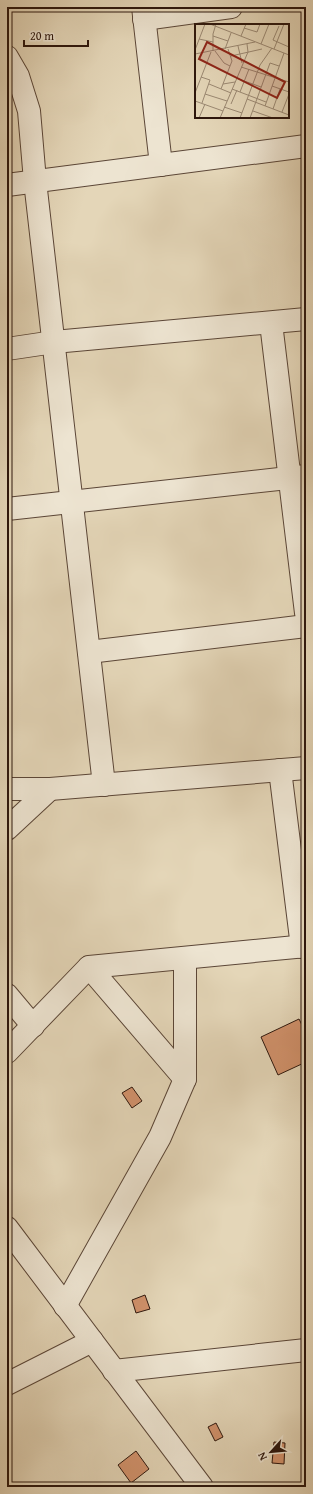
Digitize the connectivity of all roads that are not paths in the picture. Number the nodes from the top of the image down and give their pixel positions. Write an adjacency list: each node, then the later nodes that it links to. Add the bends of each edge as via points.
1 (231, 7): 2 (street)
2 (144, 13): 5 (street)
3 (7, 57): 6 (street, via 18,76 29,111)
4 (306, 146): 5 (street)
5 (161, 165): 6 (street)
6 (35, 181): 7 (street); 10 (street)
7 (7, 185)
8 (306, 319): 9 (street)
9 (271, 323): 10 (street); 12 (street)
10 (54, 342): 11 (street); 13 (street)
11 (7, 349)
12 (298, 476): 13 (street); 15 (street)
13 (72, 502): 14 (street); 17 (street)
14 (7, 509)
15 (306, 613)
16 (306, 626): 17 (street)
17 (89, 652): 20 (street)
18 (306, 768): 19 (street)
19 (280, 770): 20 (street); 24 (street)
20 (104, 784): 22 (street)
21 (7, 789): 22 (street)
22 (50, 789): 23 (street)
23 (7, 830)
24 (304, 946): 25 (street)
25 (185, 958): 26 (street); 30 (street)
26 (89, 967): 28 (street); 30 (street)
27 (7, 995): 28 (street)
28 (33, 1026): 29 (street)
29 (7, 1052)
30 (185, 1079): 32 (street, via 160,1137)
31 (7, 1228): 32 (street)
32 (65, 1306): 33 (street)
33 (92, 1341): 35 (street); 36 (street)
34 (306, 1350): 35 (street)
35 (114, 1371): 37 (street)
36 (7, 1384)
37 (202, 1487)

